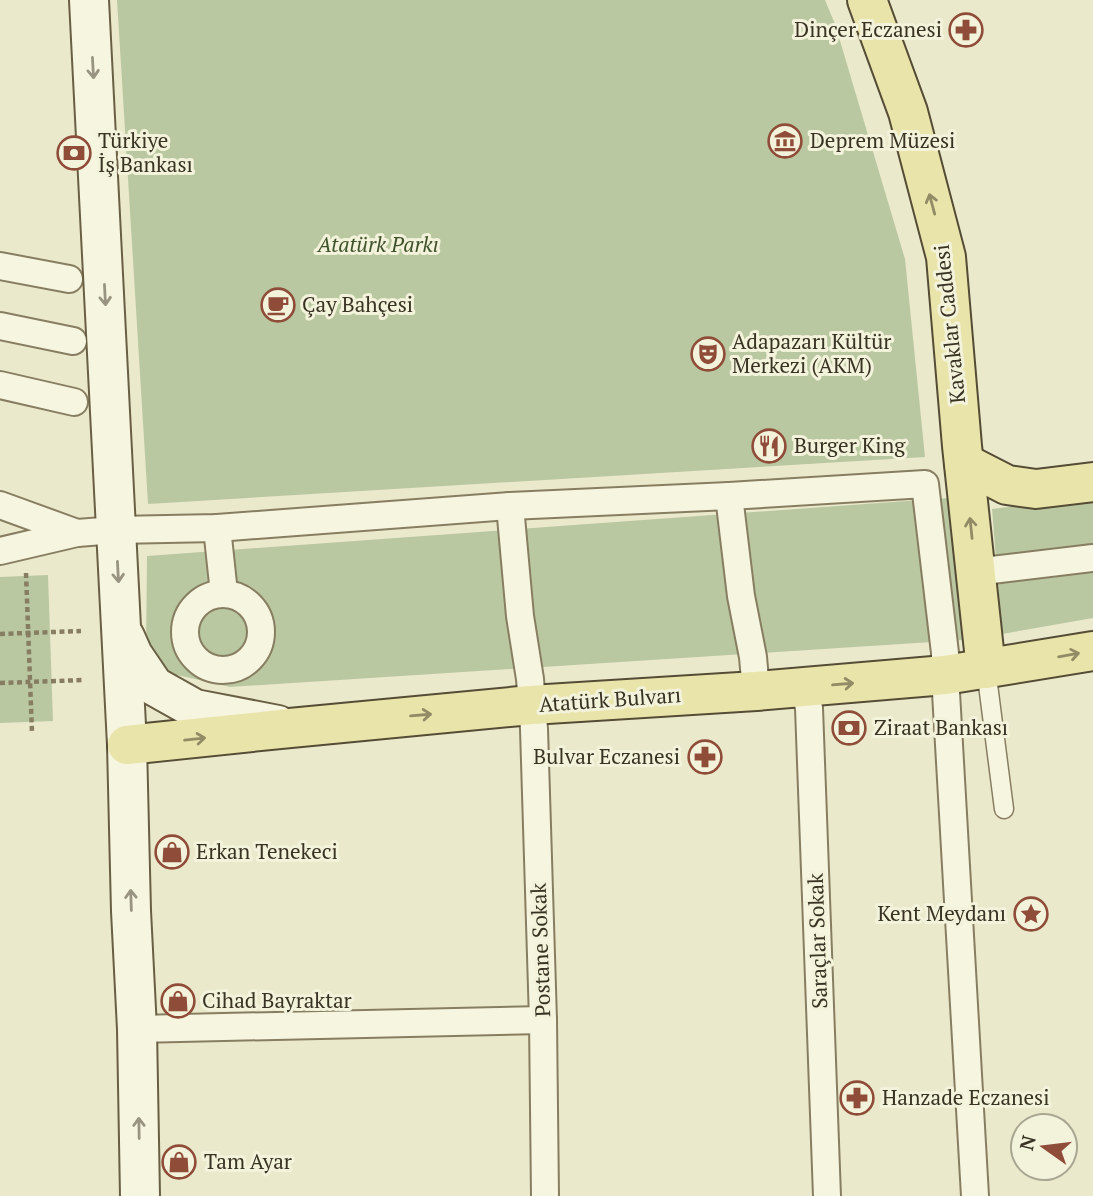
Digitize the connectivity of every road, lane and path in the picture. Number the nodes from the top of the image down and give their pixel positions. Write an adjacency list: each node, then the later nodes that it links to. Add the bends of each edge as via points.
1 (89, 0): 15 (main road, one-way to 15)
2 (867, 0): 9 (main road, Kavaklar Caddesi, one-way to 2, via 946,257 908,112)
3 (0, 266): 4 (street)
4 (69, 279)
5 (0, 327): 6 (street)
6 (73, 341)
7 (0, 384): 8 (street)
8 (74, 402)
9 (966, 477): 10 (main road, via 1036,489); 19 (main road, Kavaklar Caddesi, one-way to 9)
10 (1093, 482)
11 (729, 496): 13 (street); 27 (street, via 925,484); 32 (street)
12 (0, 505): 16 (street)
13 (510, 506): 14 (street); 33 (street, Postane Sokak)
14 (217, 528): 15 (street); 20 (street)
15 (116, 530): 16 (street); 21 (main road, one-way to 21)
16 (77, 533): 17 (street)
17 (13, 548): 23 (path)
18 (1093, 558): 19 (street)
19 (975, 572): 26 (main road, Kavaklar Caddesi)
20 (224, 593)
21 (121, 629): 34 (main road, via 154,686 195,709); 36 (main road)
22 (81, 631): 23 (path)
23 (29, 633): 24 (path); 29 (path)
24 (0, 634)
25 (1093, 651): 26 (main road, Atatürk Bulvarı, one-way to 25)
26 (986, 669): 27 (main road, Atatürk Bulvarı); 37 (lane)
27 (945, 675): 31 (main road, Atatürk Bulvarı, one-way to 27); 43 (street)
28 (84, 680): 29 (path)
29 (30, 682): 30 (path); 35 (path)
30 (0, 683)
31 (804, 688): 32 (main road, Atatürk Bulvarı); 42 (street, Saraçlar Sokak, via 810,708)
32 (756, 691): 33 (main road, Atatürk Bulvarı)
33 (531, 705): 34 (main road, Atatürk Bulvarı, one-way to 33); 38 (street, Postane Sokak)
34 (290, 728): 36 (main road, Atatürk Bulvarı, one-way to 34)
35 (32, 733)
36 (127, 746): 39 (main road, one-way to 36)
37 (1004, 809)
38 (543, 1020): 39 (street); 41 (street, Postane Sokak)
39 (137, 1030): 40 (main road, one-way to 39)
40 (140, 1196)
41 (545, 1196)
42 (827, 1196)
43 (975, 1196)

